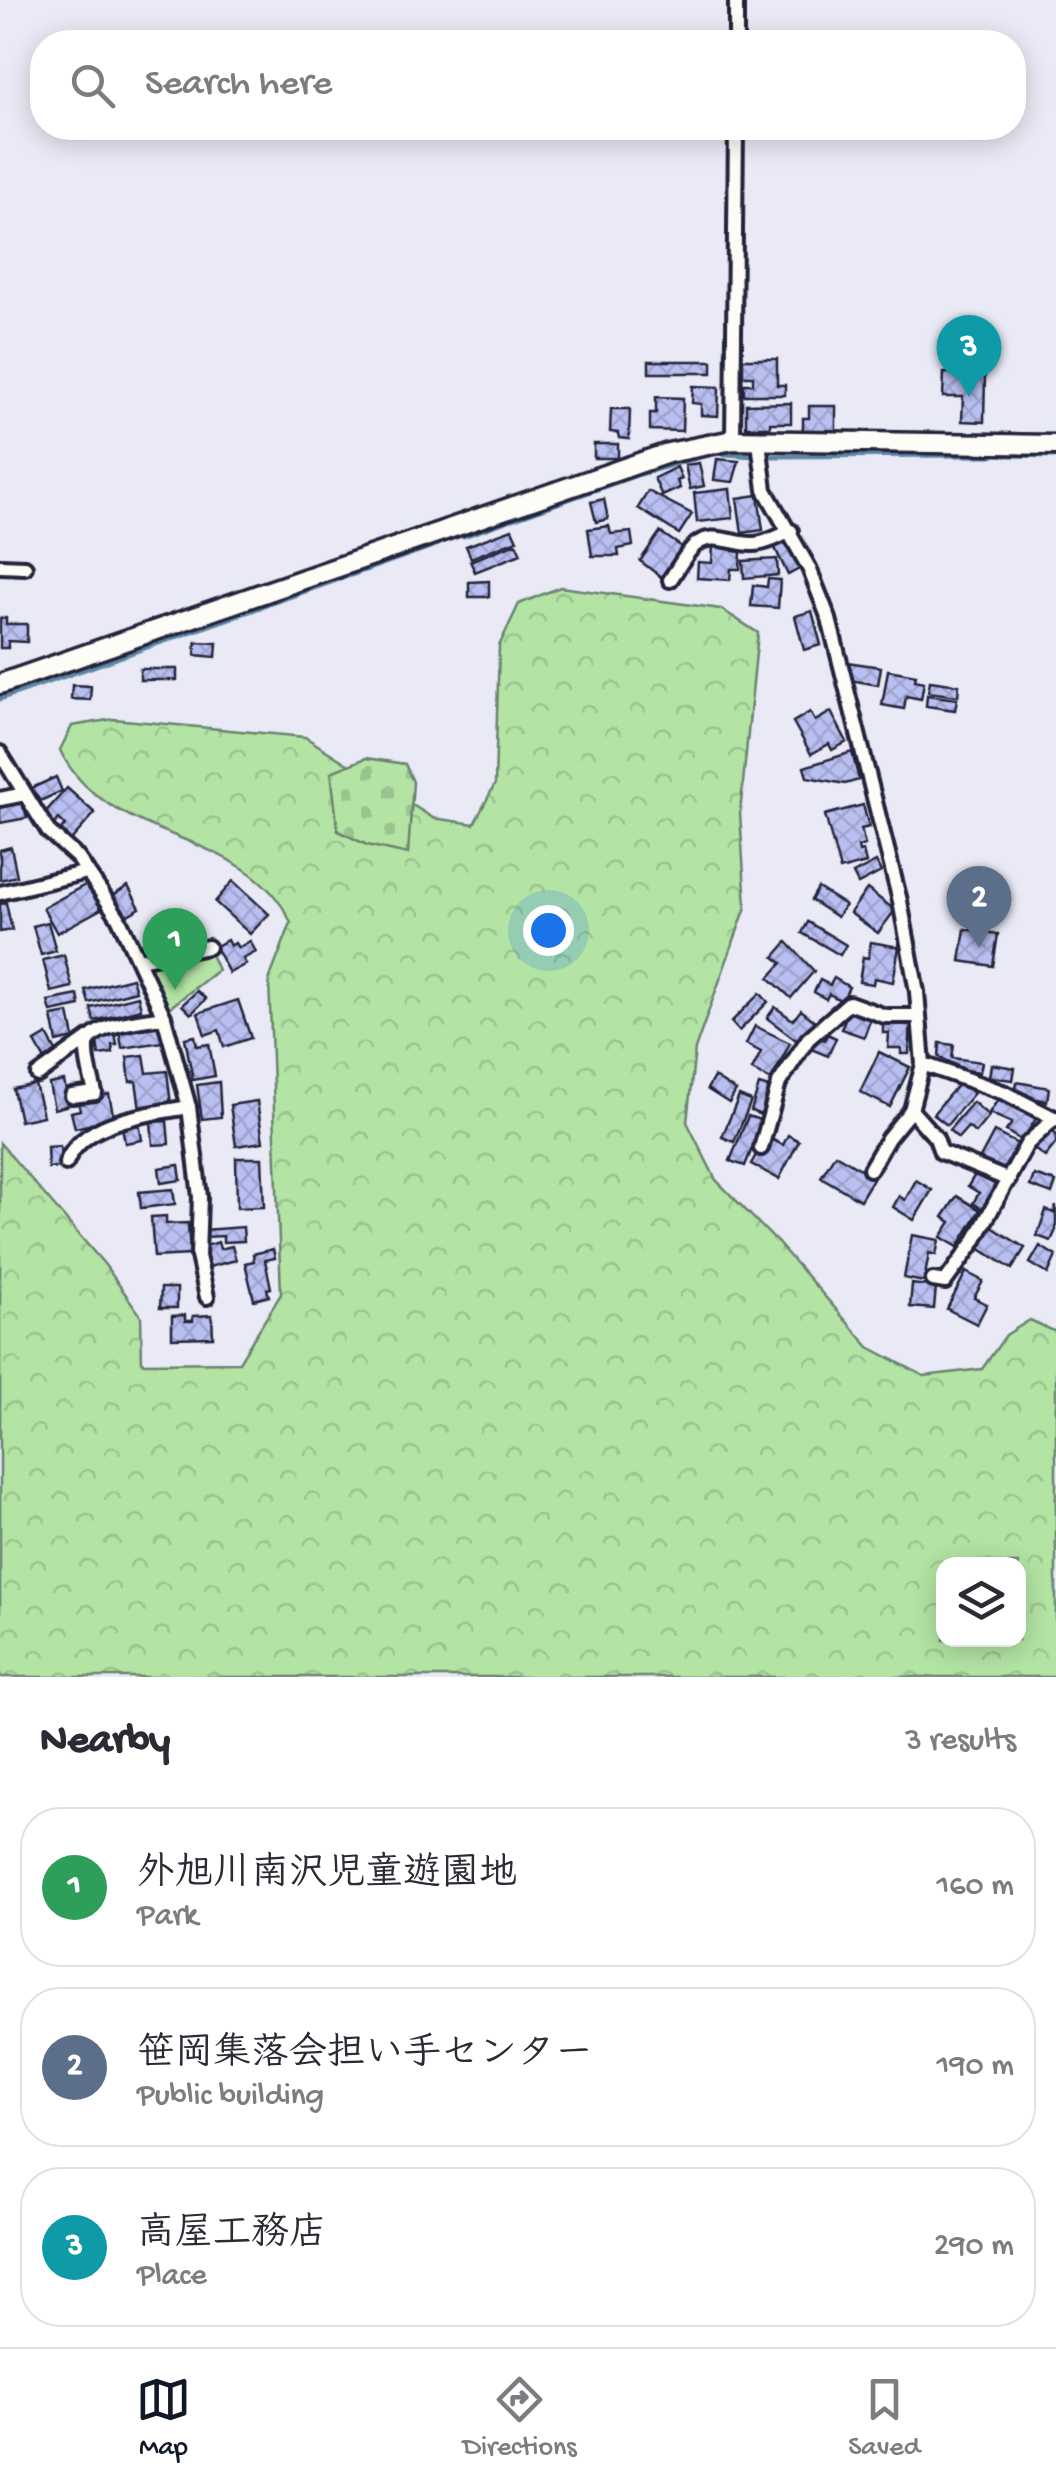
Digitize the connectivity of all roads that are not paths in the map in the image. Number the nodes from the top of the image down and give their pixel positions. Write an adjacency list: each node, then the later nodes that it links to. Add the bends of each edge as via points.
1 (736, 0): 2 (street)
2 (736, 30)
3 (736, 140): 4 (street)
4 (734, 440): 5 (street); 11 (street, via 668,453)
5 (759, 442): 6 (street); 7 (street, via 765,490)
6 (1056, 446)
7 (791, 531): 10 (street, via 748,545 710,538 694,545); 19 (street, via 810,568 846,682 900,901)
8 (0, 566): 9 (street)
9 (25, 567)
10 (670, 580)
11 (0, 684)
12 (0, 754): 13 (street)
13 (25, 794): 14 (street); 15 (street, via 48,831)
14 (0, 799)
15 (88, 872): 16 (street); 18 (street)
16 (0, 892)
17 (208, 947): 18 (street)
18 (138, 960): 20 (street)
19 (918, 1016): 22 (street); 28 (street, via 884,1016 849,1003 808,1040 779,1083)
20 (164, 1017): 21 (street); 25 (street)
21 (89, 1038): 23 (street); 24 (street, via 95,1094)
22 (923, 1064): 26 (street); 27 (street)
23 (38, 1075)
24 (72, 1096)
25 (188, 1107): 29 (street, via 125,1117 84,1138); 33 (street)
26 (911, 1110): 30 (street); 31 (street, via 941,1152)
27 (1056, 1118): 31 (street, via 1028,1144)
28 (761, 1148)
29 (66, 1163)
30 (870, 1169)
31 (1009, 1180): 32 (street, via 945,1282)
32 (933, 1280)
33 (207, 1297)

